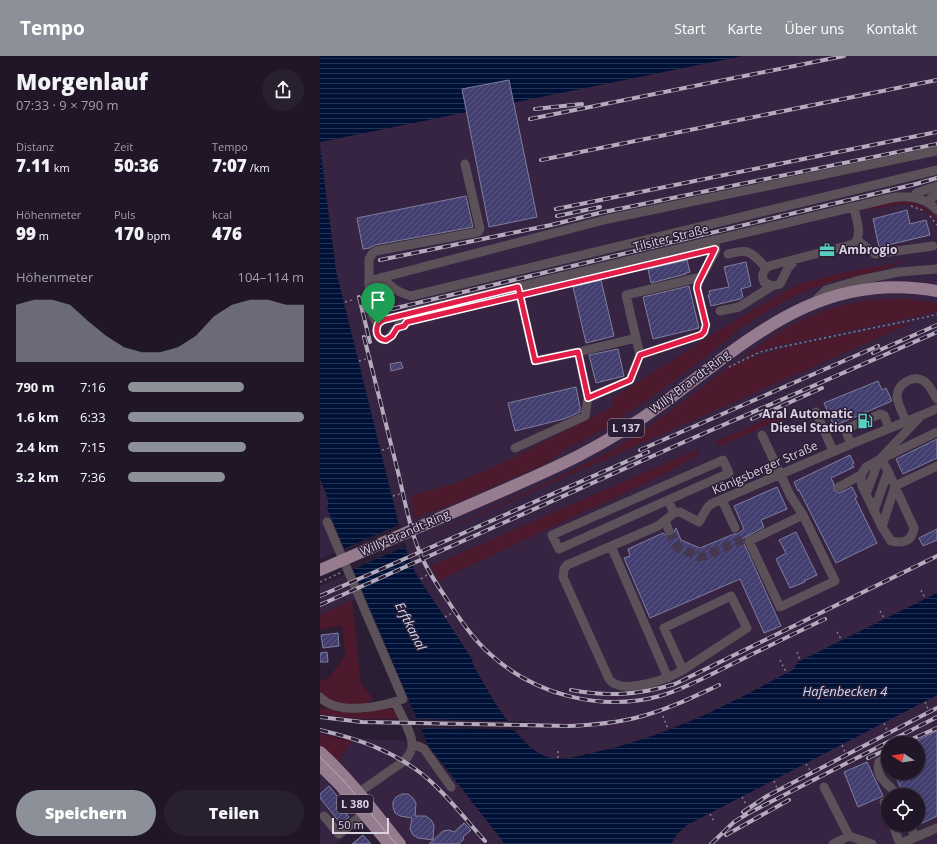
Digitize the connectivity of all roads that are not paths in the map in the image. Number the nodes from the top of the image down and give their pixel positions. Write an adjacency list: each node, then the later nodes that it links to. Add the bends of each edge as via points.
1 (937, 151): 17 (street, via 608,219)
2 (466, 164): 19 (street, via 480,226 478,232 376,251 369,259)
3 (937, 170): 17 (street, via 411,296 398,292)
4 (937, 186): 6 (street, via 916,193)
5 (937, 196): 7 (street, via 931,198)
6 (915, 198): 7 (street, Tilsiter Straße); 8 (street, Tilsiter Straße, via 901,196)
7 (928, 203): 9 (street, Tilsiter Straße)
8 (854, 207): 10 (street, Tilsiter Straße); 11 (street, via 859,231)
9 (937, 210)
10 (714, 240): 18 (street, via 716,250); 21 (street, Tilsiter Straße)
11 (857, 240): 12 (street, via 875,254); 14 (street, via 850,246)
12 (933, 246)
13 (728, 254): 15 (street, via 748,251)
14 (794, 261): 15 (street); 20 (street, via 780,284)
15 (766, 268): 20 (street, via 763,279 765,284)
16 (937, 269): 23 (street, via 899,272 860,280 826,290)
17 (382, 277): 19 (street)
18 (701, 277): 27 (street, via 626,295); 29 (street, via 697,288 706,325 704,332)
19 (369, 281): 26 (street, via 372,315)
20 (772, 286): 24 (street, via 740,307)
21 (518, 287): 25 (street, Tilsiter Straße); 28 (street, via 535,361)
22 (937, 291): 23 (main road, Willy-Brandt-Ring / L 137, via 907,287 875,287)
23 (813, 303): 63 (main road, Willy-Brandt-Ring / L 137, via 767,326 664,403 608,440)
24 (720, 311)
25 (407, 314): 26 (street, Tilsiter Straße, via 383,320); 26 (street, via 392,336 386,340 377,335)
26 (378, 324)
27 (636, 338): 28 (street); 29 (street)
28 (578, 352): 30 (street)
29 (640, 355): 30 (street, via 630,380)
30 (588, 398): 40 (street, via 585,416)
31 (937, 399): 35 (street, via 928,384 922,380 913,378 902,384 898,399)
32 (937, 409): 34 (street, Königsberger Straße)
33 (816, 412): 41 (street)
34 (921, 415): 35 (street, Königsberger Straße); 42 (street)
35 (906, 421): 36 (street, Königsberger Straße)
36 (889, 428): 39 (street, Königsberger Straße); 39 (street, via 884,415 880,414 848,428 846,432)
37 (937, 432): 42 (street)
38 (762, 435): 45 (street)
39 (851, 444): 41 (street, Königsberger Straße)
40 (515, 448)
41 (833, 451): 45 (street, Königsberger Straße)
42 (880, 460): 44 (street); 46 (street, via 866,467); 49 (street)
43 (937, 466): 47 (street)
44 (888, 471): 47 (street); 52 (street)
45 (780, 474): 51 (street, Königsberger Straße); 54 (street)
46 (861, 475): 48 (street); 49 (street)
47 (895, 486): 57 (street); 57 (street, via 914,528 913,536 899,543 891,541)
48 (839, 487)
49 (866, 494): 52 (street)
50 (668, 500): 50 (street, via 559,549 552,535 723,460 729,473); 53 (street)
51 (722, 500): 53 (street, Königsberger Straße, via 711,504 699,522 680,512); 58 (street)
52 (874, 511): 57 (street)
53 (674, 513): 55 (street)
54 (803, 515): 54 (street, via 835,581 780,607 746,540)
55 (665, 521): 59 (street); 60 (street)
56 (327, 522): 67 (street, via 402,699)
57 (882, 527)
58 (735, 528)
59 (669, 531)
60 (611, 546): 61 (street); 65 (street)
61 (567, 565): 62 (street); 65 (street, via 563,577 612,683 632,686)
62 (555, 570)
63 (324, 572)
64 (683, 670): 64 (street, via 664,628 731,596 747,628); 65 (street)
65 (668, 678)
66 (320, 697): 67 (street, via 328,704 344,708)
67 (395, 702): 68 (street, via 412,739)
68 (412, 747): 74 (street, via 424,749); 77 (street, via 404,762)
69 (320, 752): 77 (main road, L 380)
70 (881, 761): 72 (street, via 878,762 878,772)
71 (320, 765): 78 (main road, L 380)
72 (881, 779)
73 (882, 780): 76 (street)
74 (451, 787)
75 (824, 787): 83 (street)
76 (892, 788)
77 (358, 793): 86 (main road, L 380)
78 (363, 814): 79 (street, via 339,834); 85 (main road, L 380)
79 (324, 816)
80 (937, 828): 84 (street)
81 (896, 832): 89 (street)
82 (913, 832): 84 (street)
83 (849, 836): 87 (street); 88 (street)
84 (915, 837): 89 (street)
85 (389, 844)
86 (400, 844)
87 (833, 844)
88 (870, 844)
89 (900, 844)

